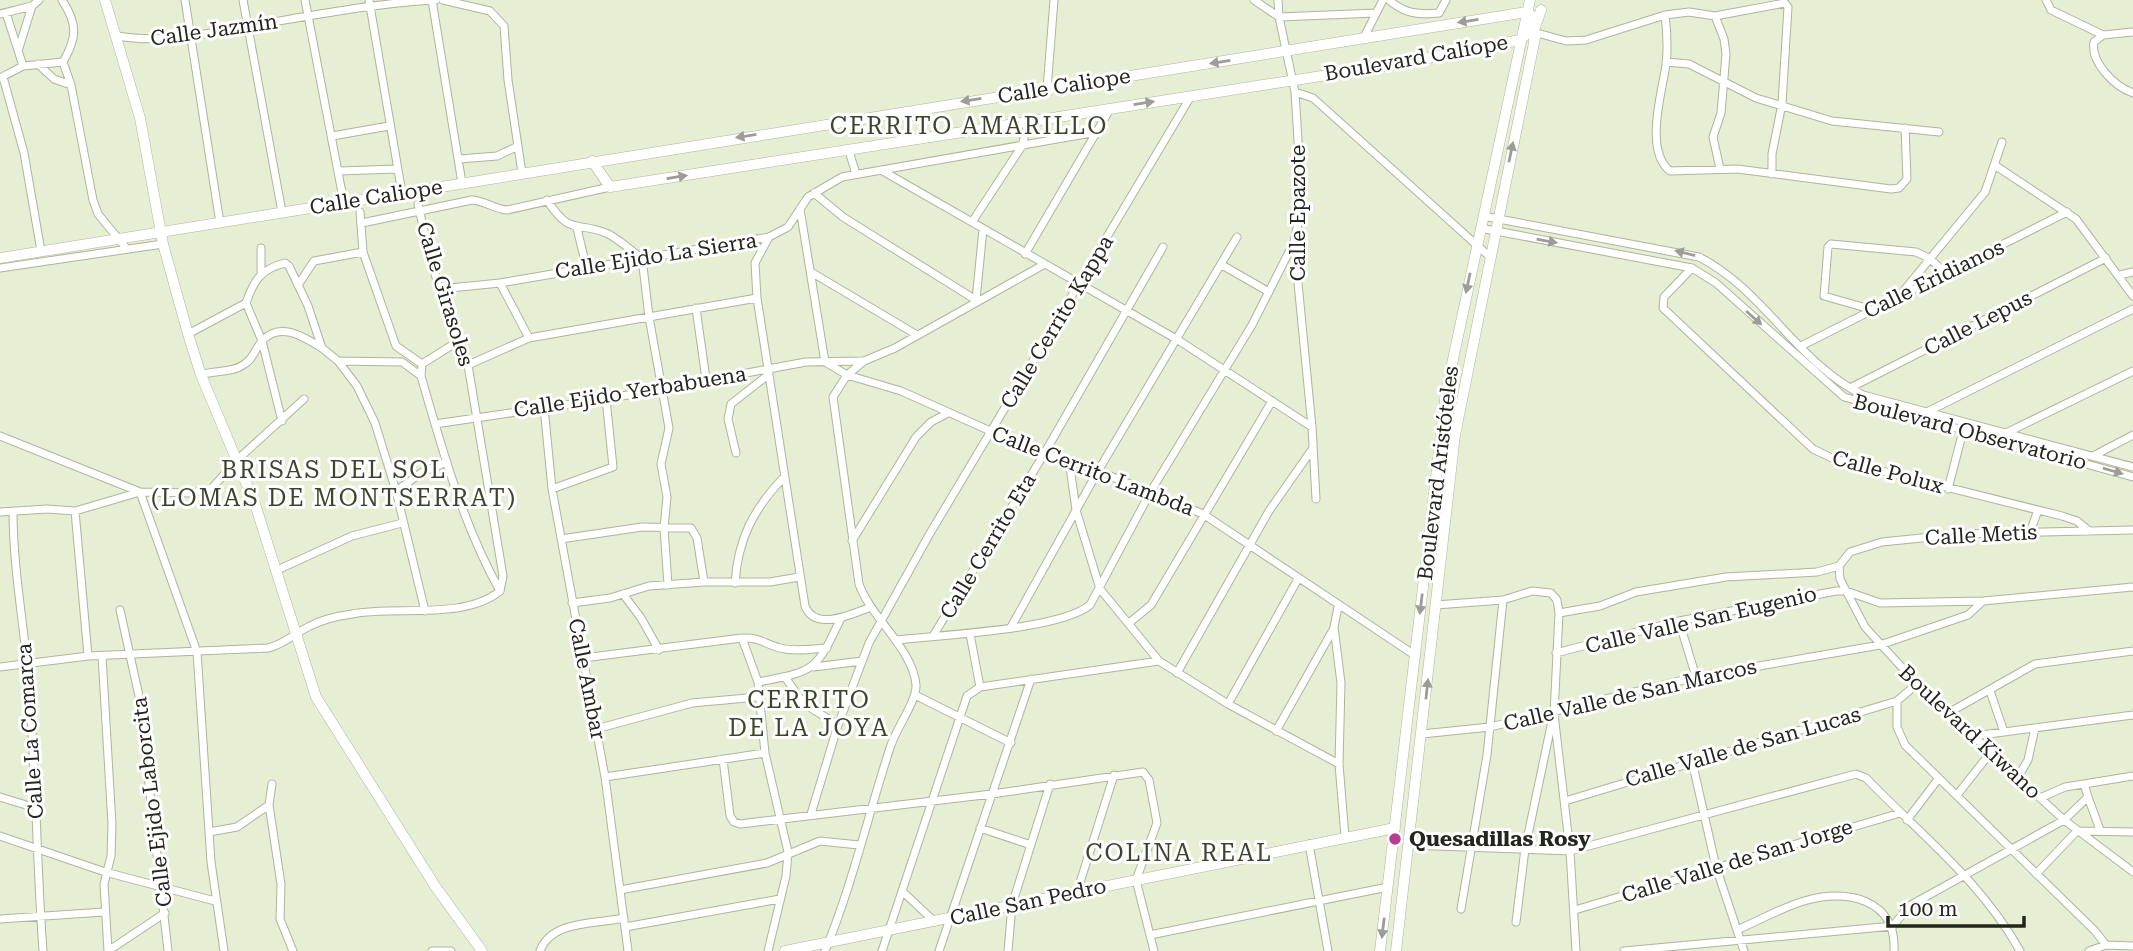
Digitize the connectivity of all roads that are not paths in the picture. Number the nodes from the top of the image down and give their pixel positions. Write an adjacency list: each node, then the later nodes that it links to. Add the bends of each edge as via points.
1 (62, 0): 39 (street, via 75,29 74,42)
2 (104, 0): 33 (street)
3 (185, 0): 34 (street)
4 (243, 0): 29 (street)
5 (305, 0): 25 (street)
6 (433, 0): 17 (street, Calle Jazmín); 63 (street)
7 (443, 0): 61 (street, via 496,15 504,26)
8 (1054, 0): 47 (street)
9 (1266, 0): 15 (street)
10 (1279, 0): 27 (street, Calle Epazote)
11 (1383, 0): 22 (street)
12 (1389, 0): 19 (street, via 1407,12)
13 (1528, 0): 20 (street, Boulevard Aristóteles); 23 (street)
14 (2046, 0): 32 (street, via 2051,10)
15 (1256, 2): 27 (street)
16 (35, 3): 21 (street); 37 (street)
17 (369, 4): 25 (street, Calle Jazmín); 54 (street)
18 (1543, 5): 31 (street, Boulevard Aristóteles)
19 (1443, 6): 28 (street)
20 (1527, 12): 23 (street, Boulevard Calíope); 31 (street, Boulevard Calíope, via 1532,15); 36 (street, Boulevard Aristóteles)
21 (3, 13): 37 (street)
22 (1376, 13): 27 (street); 35 (street)
23 (1510, 15): 28 (street, Boulevard Calíope, one-way to 28)
24 (1665, 15): 26 (street); 31 (street, via 1586,40); 40 (street)
25 (307, 16): 29 (street, Calle Jazmín); 58 (street)
26 (1715, 16): 45 (street, via 1724,38); 51 (street, via 1785,2)
27 (1279, 18): 38 (street, Calle Epazote)
28 (1436, 26): 35 (street, Boulevard Calíope)
29 (246, 27): 34 (street, Calle Jazmín); 81 (street)
30 (2133, 32): 32 (street)
31 (1535, 34): 36 (street, Boulevard Calíope); 85 (street, Boulevard Aristóteles, one-way to 31)
32 (2103, 35): 49 (street, via 2094,42 2096,61 2123,89)
33 (118, 36): 34 (street, Calle Jazmín, via 154,40); 93 (street, via 144,134)
34 (191, 36): 87 (street)
35 (1363, 39): 38 (street, Boulevard Calíope)
36 (1520, 40): 44 (street, Boulevard Calíope, via 1398,64); 84 (street, Boulevard Aristóteles)
37 (18, 50): 42 (street)
38 (1287, 50): 44 (street, Calle Epazote); 47 (street, Calle Caliope, one-way to 47)
39 (63, 62): 41 (street); 46 (street)
40 (1666, 62): 45 (street, via 1689,64); 67 (street, via 1656,124 1664,167 1681,173)
41 (38, 64): 42 (street); 46 (street, via 54,79)
42 (23, 66): 43 (street)
43 (2, 78): 103 (street, via 24,153)
44 (1292, 78): 48 (street, Calle Epazote); 50 (street, Calle Caliope)
45 (1724, 81): 51 (street, via 1756,98); 67 (street, via 1713,137)
46 (71, 85): 94 (street, via 93,200 98,214)
47 (1046, 89): 64 (street, Calle Caliope, one-way to 64)
48 (1295, 92): 97 (street, Calle Epazote, via 1302,205); 99 (street, via 1313,98)
49 (2133, 93)
50 (1191, 96): 52 (street, Calle Caliope, one-way to 50); 125 (street, Calle Cerrito Kappa)
51 (1782, 104): 55 (street, via 1832,121); 72 (street)
52 (1110, 109): 53 (street, Calle Caliope); 56 (street)
53 (1028, 122): 60 (street); 62 (street, Calle Caliope)
54 (389, 127): 58 (street); 66 (street)
55 (1905, 128): 57 (street); 72 (street, via 1908,171 1899,188)
56 (1097, 132): 60 (street, Calle Ejido La Sierra); 105 (street)
57 (1939, 132)
58 (332, 136): 69 (street)
59 (2002, 142): 65 (street)
60 (1022, 146): 68 (street, Calle Ejido La Sierra); 86 (street)
61 (516, 147): 63 (street, via 497,156); 70 (street)
62 (849, 151): 71 (street); 74 (street, Calle Caliope, one-way to 62)
63 (459, 159): 73 (street)
64 (592, 161): 70 (street, Calle Caliope); 74 (street)
65 (1996, 166): 83 (street); 109 (street, via 1974,208)
66 (397, 169): 69 (street); 75 (street)
67 (1720, 169): 72 (street)
68 (881, 170): 71 (street, Calle Ejido La Sierra); 86 (street)
69 (339, 171): 78 (street)
70 (522, 173): 73 (street, Calle Caliope)
71 (856, 174): 76 (street, Calle Ejido La Sierra)
72 (1772, 174)
73 (462, 183): 75 (street, Calle Caliope)
74 (610, 187): 77 (street, Calle Caliope)
75 (402, 193): 78 (street, Calle Caliope)
76 (814, 193): 80 (street, Calle Ejido La Sierra); 131 (street, via 843,218)
77 (547, 200): 79 (street, Calle Caliope, via 507,210 472,200); 89 (street, via 559,217)
78 (344, 203): 81 (street, Calle Caliope)
79 (419, 208): 88 (street, Calle Caliope); 126 (street, Calle Girasoles)
80 (800, 209): 95 (street, Calle Ejido La Sierra, via 788,228); 117 (street)
81 (282, 212): 87 (street, Calle Caliope)
82 (360, 212): 88 (street)
83 (2067, 212): 110 (street, via 2084,226); 120 (street, Calle Eridianos)
84 (1483, 216): 85 (street, Boulevard Observatorio); 90 (street, Boulevard Aristóteles)
85 (1497, 219): 92 (street, Boulevard Aristóteles); 119 (street, Boulevard Observatorio, one-way to 85, via 1687,253)
86 (972, 222): 91 (street)
87 (220, 223): 93 (street, Calle Caliope)
88 (362, 223): 104 (street)
89 (577, 228): 108 (street, via 607,233); 113 (street)
90 (1480, 228): 92 (street, Boulevard Observatorio); 99 (street, Boulevard Aristóteles)
91 (983, 229): 105 (street); 131 (street)
92 (1495, 231): 106 (street, Boulevard Aristóteles); 115 (street, Boulevard Observatorio, one-way to 115)
93 (161, 232): 94 (street, Calle Caliope); 98 (street)
94 (118, 237): 101 (street); 103 (street, Calle Caliope)
95 (769, 237): 108 (street, Calle Ejido La Sierra); 130 (street, via 755,263)
96 (1237, 237): 112 (street)
97 (1294, 242): 127 (street); 170 (street, Calle Epazote)
98 (163, 244): 101 (street); 138 (street)
99 (1476, 246): 106 (street); 249 (street, Boulevard Aristóteles, one-way to 249, via 1438,443)
100 (1163, 247): 136 (street, Calle Cerrito Eta)
101 (126, 248): 114 (street)
102 (261, 248): 116 (street)
103 (41, 251): 107 (street, Calle Caliope)
104 (363, 252): 124 (street, via 314,261); 149 (street, via 396,346)
105 (1025, 254): 111 (street)
106 (1489, 256): 223 (street, Boulevard Aristóteles, via 1455,435)
107 (0, 258)
108 (642, 258): 113 (street, Calle Ejido La Sierra); 137 (street)
109 (1929, 258): 120 (street); 128 (street); 134 (street, via 1906,250 1831,244 1824,296)
110 (2106, 258): 121 (street); 159 (street, Calle Lepus)
111 (1043, 265): 125 (street); 131 (street)
112 (1222, 265): 127 (street); 142 (street)
113 (586, 266): 122 (street, Calle Ejido La Sierra)
114 (0, 268)
115 (1692, 268): 123 (street, Boulevard Observatorio); 189 (street, Calle Polux, via 1664,297 1663,307 1813,449 1833,459)
116 (261, 272): 124 (street, via 285,263); 132 (street)
117 (811, 272): 139 (street); 148 (street)
118 (2133, 272): 121 (street)
119 (1725, 274): 123 (street); 144 (street, Boulevard Observatorio)
120 (1947, 274): 128 (street, Calle Eridianos)
121 (2120, 275): 129 (street)
122 (500, 283): 126 (street, Calle Ejido La Sierra); 140 (street)
123 (1716, 283): 167 (street, Boulevard Observatorio, one-way to 167, via 1844,397)
124 (298, 285): 145 (street)
125 (1081, 285): 136 (street); 171 (street, Calle Cerrito Kappa)
126 (440, 289): 143 (street, Calle Girasoles)
127 (1269, 292): 151 (street)
128 (1900, 295): 134 (street, Calle Eridianos)
129 (2133, 296)
130 (757, 298): 133 (street); 153 (street)
131 (976, 300): 139 (street)
132 (246, 303): 138 (street); 141 (street)
133 (696, 308): 137 (street); 157 (street)
134 (1871, 309): 144 (street, Calle Eridianos)
135 (2133, 309): 164 (street)
136 (1127, 311): 142 (street); 178 (street, Calle Cerrito Eta)
137 (649, 317): 140 (street); 158 (street)
138 (188, 334): 155 (street)
139 (917, 335): 147 (street)
140 (529, 338): 150 (street)
141 (262, 341): 145 (street, via 286,331); 155 (street, via 255,355 239,368 215,369); 168 (street)
142 (1178, 341): 151 (street); 185 (street)
143 (457, 342): 149 (street); 150 (street, Calle Girasoles)
144 (1801, 346): 159 (street, Boulevard Observatorio)
145 (322, 348): 146 (street)
146 (338, 360): 156 (street, via 402,362); 190 (street, via 375,423)
147 (864, 361): 148 (street, Calle Ejido Yerbabuena); 154 (street)
148 (825, 362): 153 (street, Calle Ejido Yerbabuena); 154 (street, Calle Cerrito Lambda)
149 (422, 363): 156 (street)
150 (468, 365): 166 (street, Calle Girasoles)
151 (1226, 369): 162 (street); 191 (street)
152 (2133, 371): 173 (street)
153 (767, 372): 157 (street, Calle Ejido Yerbabuena); 177 (street, via 731,404 729,419); 187 (street)
154 (847, 375): 165 (street, Calle Cerrito Lambda, via 901,391); 206 (street, via 838,385 833,405)
155 (201, 376): 180 (street)
156 (421, 376): 169 (street)
157 (706, 379): 158 (street, Calle Ejido Yerbabuena)
158 (663, 388): 161 (street, Calle Ejido Yerbabuena); 201 (street, via 669,437 661,464 667,498)
159 (1850, 388): 164 (street, Boulevard Observatorio)
160 (304, 399): 168 (street)
161 (606, 399): 163 (street, Calle Ejido Yerbabuena); 188 (street, via 613,467)
162 (1272, 401): 170 (street); 199 (street)
163 (544, 407): 166 (street, Calle Ejido Yerbabuena); 188 (street, Calle Ambar)
164 (1928, 412): 167 (street); 173 (street, Boulevard Observatorio)
165 (948, 414): 171 (street, Calle Cerrito Lambda); 206 (street, via 916,437)
166 (474, 416): 169 (street, Calle Ejido Yerbabuena); 218 (street, Calle Girasoles, via 503,576)
167 (1915, 419): 172 (street, Boulevard Observatorio)
168 (282, 421): 180 (street)
169 (435, 424): 182 (street)
170 (1312, 427): 176 (street, Calle Epazote)
171 (992, 432): 178 (street, Calle Cerrito Lambda); 231 (street, Calle Cerrito Kappa)
172 (1964, 432): 183 (street, Boulevard Observatorio); 189 (street)
173 (2006, 433): 179 (street, Boulevard Observatorio)
174 (2133, 435): 179 (street)
175 (0, 436): 192 (street)
176 (1313, 447): 193 (street, Calle Epazote); 207 (street)
177 (736, 453)
178 (1044, 453): 181 (street, Calle Cerrito Lambda); 237 (street, Calle Cerrito Eta)
179 (2094, 455): 183 (street); 184 (street, Boulevard Observatorio)
180 (237, 460): 192 (street, via 212,488 193,493); 209 (street)
181 (1069, 460): 185 (street, Calle Cerrito Lambda); 194 (street)
182 (447, 462): 190 (street); 218 (street, via 481,556)
183 (2081, 462): 186 (street, Boulevard Observatorio, one-way to 186)
184 (2133, 467)
185 (1098, 471): 191 (street, Calle Cerrito Lambda); 194 (street)
186 (2133, 477)
187 (783, 478): 210 (street); 213 (street, via 741,539)
188 (552, 489): 205 (street, Calle Ambar)
189 (1948, 489): 198 (street, Calle Polux)
190 (396, 491): 200 (street)
191 (1151, 491): 199 (street, Calle Cerrito Lambda); 216 (street)
192 (141, 492): 196 (street); 244 (street)
193 (1316, 499)
194 (1076, 510): 216 (street); 233 (street)
195 (13, 511): 196 (street); 197 (street); 253 (street, Calle La Comarca, via 13,564)
196 (75, 511): 247 (street)
197 (0, 512)
198 (2037, 513): 203 (street, Calle Polux, via 2077,521); 204 (street)
199 (1203, 514): 207 (street, Calle Cerrito Lambda); 232 (street, via 1151,605)
200 (402, 523): 209 (street, via 352,536); 227 (street)
201 (664, 528): 205 (street); 212 (street, via 684,527 695,533); 214 (street)
202 (2133, 530): 203 (street, Calle Metis)
203 (2089, 531): 204 (street, Calle Metis)
204 (2030, 532): 208 (street, Calle Metis, via 1882,542 1850,552)
205 (561, 539): 222 (street, Calle Ambar)
206 (852, 541): 224 (street, via 859,584)
207 (1251, 546): 211 (street, Calle Cerrito Lambda); 256 (street)
208 (1839, 566): 217 (street, Boulevard Kiwano); 228 (street, via 1636,592 1600,606)
209 (275, 571): 236 (street)
210 (799, 577): 213 (street); 229 (street, via 805,607 814,618)
211 (1298, 579): 225 (street, Calle Cerrito Lambda); 267 (street)
212 (704, 582): 213 (street); 214 (street)
213 (735, 583)
214 (668, 585): 219 (street)
215 (2133, 587): 221 (street)
216 (1100, 589): 232 (street); 233 (street, via 1079,614)
217 (1846, 591): 221 (street, via 1880,603); 230 (street, Calle Valle San Eugenio); 240 (street, Boulevard Kiwano, via 1854,611)
218 (500, 592): 227 (street, via 485,601)
219 (623, 594): 222 (street); 242 (street)
220 (1503, 600): 223 (street); 228 (street, via 1532,591 1551,593); 273 (street)
221 (1983, 601): 240 (street, Calle Valle de San Marcos, via 1968,615)
222 (572, 603): 250 (street, Calle Ambar)
223 (1436, 605): 279 (street, Boulevard Aristóteles, one-way to 223)
224 (871, 607): 229 (street); 231 (street)
225 (1338, 607): 234 (street); 249 (street, Calle Cerrito Lambda)
226 (120, 610): 246 (street, Calle Ejido Laborcita)
227 (425, 611): 236 (street, via 354,613 317,623)
228 (1559, 613): 245 (street)
229 (841, 618): 241 (street)
230 (1679, 621): 245 (street, Calle Valle San Eugenio); 258 (street)
231 (880, 622): 239 (street); 251 (street, Calle Cerrito Kappa)
232 (1129, 623): 252 (street)
233 (1011, 627): 235 (street)
234 (1334, 627): 276 (street); 286 (street, via 1341,683)
235 (970, 634): 237 (street); 262 (street)
236 (295, 636): 244 (street, via 268,648); 369 (street, via 316,697)
237 (933, 636): 239 (street)
238 (742, 638): 241 (street, via 756,637 781,649); 242 (street); 260 (street)
239 (895, 640): 264 (street, via 914,675)
240 (1880, 645): 258 (street, Calle Valle de San Marcos); 261 (street, Boulevard Kiwano)
241 (827, 648): 255 (street)
242 (659, 650): 250 (street)
243 (2133, 651): 263 (street, via 2042,662)
244 (197, 652): 246 (street); 315 (street)
245 (1556, 653): 269 (street)
246 (131, 654): 248 (street); 335 (street, Calle Ejido Laborcita)
247 (88, 656): 248 (street); 253 (street)
248 (102, 656): 330 (street, via 112,824)
249 (1416, 656): 277 (street, Boulevard Aristóteles)
250 (583, 658): 275 (street, Calle Ambar)
251 (862, 661): 255 (street); 272 (street, Calle Cerrito Kappa)
252 (1159, 662): 256 (street); 259 (street)
253 (27, 665): 254 (street); 304 (street, Calle La Comarca)
254 (0, 667)
255 (814, 667): 257 (street)
256 (1177, 673): 267 (street)
257 (785, 677): 260 (street); 272 (street, via 803,703)
258 (1696, 677): 269 (street, Calle Valle de San Marcos)
259 (1031, 679): 262 (street); 281 (street)
260 (758, 682): 265 (street)
261 (1917, 684): 266 (street, Calle Valle de San Lucas); 268 (street, Boulevard Kiwano)
262 (980, 687): 271 (street, via 967,696)
263 (1990, 691): 268 (street); 278 (street)
264 (915, 695): 271 (street); 303 (street, via 895,732)
265 (758, 697): 275 (street, via 692,703); 282 (street)
266 (1897, 701): 285 (street, Calle Valle de San Lucas); 291 (street, via 1901,740)
267 (1228, 704): 276 (street)
268 (1950, 712): 280 (street, Boulevard Kiwano)
269 (1554, 713): 273 (street, Calle Valle de San Marcos); 300 (street); 324 (street)
270 (2133, 715): 274 (street)
271 (961, 719): 281 (street); 301 (street)
272 (838, 726): 306 (street, Calle Cerrito Kappa)
273 (1490, 727): 279 (street, Calle Valle de San Marcos); 323 (street)
274 (2035, 728): 278 (street); 290 (street, via 2028,760)
275 (596, 729): 289 (street, Calle Ambar)
276 (1276, 731): 286 (street)
277 (1407, 732): 279 (street); 312 (street, Boulevard Aristóteles)
278 (2004, 732): 280 (street)
279 (1422, 734): 322 (street, Boulevard Aristóteles)
280 (1974, 736): 283 (street, Boulevard Kiwano)
281 (1011, 743): 295 (street)
282 (765, 752): 284 (street); 308 (street)
283 (1991, 752): 290 (street, Boulevard Kiwano); 296 (street)
284 (723, 759): 289 (street); 308 (street, via 731,820 740,824)
285 (1692, 761): 300 (street, Calle Valle de San Lucas); 307 (street)
286 (1339, 764): 318 (street)
287 (1114, 775): 293 (street); 334 (street, via 1147,773 1152,793 1155,834); 339 (street)
288 (2133, 776): 294 (street)
289 (605, 777): 337 (street, Calle Ambar)
290 (2018, 777): 299 (street, Boulevard Kiwano)
291 (1939, 778): 296 (street); 309 (street)
292 (272, 784): 302 (street)
293 (1050, 784): 295 (street); 321 (street)
294 (2084, 784): 298 (street); 299 (street)
295 (992, 794): 301 (street); 311 (street)
296 (1956, 795): 326 (street)
297 (0, 797): 304 (street)
298 (2088, 797): 310 (street); 313 (street)
299 (2040, 798): 310 (street, Boulevard Kiwano)
300 (1564, 800): 327 (street)
301 (933, 802): 303 (street); 338 (street)
302 (269, 805): 315 (street, via 237,827); 366 (street, via 281,884 280,919)
303 (871, 806): 306 (street); 320 (street)
304 (36, 808): 325 (street, Calle La Comarca)
305 (1900, 813): 307 (street, via 1866,778 1856,774); 309 (street); 329 (street, Calle Valle de San Jorge)
306 (811, 814): 308 (street)
307 (1705, 814): 327 (street); 329 (street)
308 (780, 819): 328 (street)
309 (1908, 820): 333 (street)
310 (2064, 820): 314 (street, Boulevard Kiwano); 326 (street)
311 (980, 828): 321 (street); 349 (street)
312 (1395, 828): 318 (street, Calle San Pedro); 336 (street, Boulevard Aristóteles)
313 (2100, 830): 314 (street); 316 (street)
314 (2077, 831): 331 (street, Boulevard Kiwano); 332 (street)
315 (209, 832): 341 (street)
316 (2133, 832)
317 (0, 836): 325 (street)
318 (1345, 837): 319 (street, Calle San Pedro)
319 (1310, 844): 334 (street, Calle San Pedro); 342 (street)
320 (859, 845): 328 (street, via 820,841); 361 (street)
321 (1031, 845): 343 (street)
322 (1408, 845): 323 (street); 380 (street, Boulevard Aristóteles)
323 (1472, 848): 324 (street); 344 (street)
324 (1525, 849): 327 (street); 353 (street)
325 (40, 850): 330 (street); 348 (street, Calle La Comarca)
326 (2012, 850): 332 (street); 333 (street)
327 (1570, 851): 345 (street)
328 (788, 852): 337 (street, via 767,863); 340 (street)
329 (1716, 867): 345 (street, Calle Valle de San Jorge); 355 (street)
330 (106, 872): 335 (street); 346 (street)
331 (2133, 872)
332 (2036, 874): 359 (street)
333 (1965, 875): 354 (street, via 1909,906); 385 (street)
334 (1136, 880): 339 (street, Calle San Pedro); 357 (street)
335 (162, 886): 341 (street); 347 (street, Calle Ejido Laborcita)
336 (1388, 887): 342 (street); 379 (street, Boulevard Aristóteles, one-way to 379)
337 (620, 890): 351 (street, Calle Ambar)
338 (903, 892): 352 (street); 356 (street)
339 (1077, 892): 343 (street, Calle San Pedro)
340 (780, 899): 351 (street); 372 (street)
341 (215, 901): 365 (street)
342 (1319, 901): 357 (street); 378 (street)
343 (1012, 905): 349 (street, Calle San Pedro); 376 (street)
344 (1461, 909)
345 (1575, 910): 381 (street)
346 (104, 912): 347 (street, via 108,951); 348 (street)
347 (166, 913): 364 (street, Calle Ejido Laborcita)
348 (41, 917): 350 (street); 363 (street, Calle La Comarca)
349 (950, 918): 352 (street, Calle San Pedro); 375 (street)
350 (0, 919)
351 (624, 922): 370 (street, via 562,929 550,936); 371 (street, Calle Ambar)
352 (935, 922): 356 (street, Calle San Pedro)
353 (1516, 922)
354 (1894, 926): 355 (street, via 1882,910 1864,900 1829,897 1805,900); 358 (street); 384 (street)
355 (1738, 929): 358 (street)
356 (890, 931): 361 (street, Calle San Pedro); 374 (street)
357 (1150, 935): 377 (street)
358 (1743, 940): 382 (street); 383 (street)
359 (2106, 945): 362 (street); 386 (street)
360 (2133, 946): 362 (street)
361 (827, 947): 373 (street, Calle San Pedro)
362 (2122, 949)
363 (43, 951)
364 (168, 951)
365 (224, 951)
366 (293, 951)
367 (432, 951): 368 (street)
368 (451, 951)
369 (482, 951)
370 (540, 951)
371 (628, 951)
372 (768, 951)
373 (785, 951)
374 (882, 951)
375 (939, 951)
376 (1008, 951)
377 (1154, 951)
378 (1328, 951)
379 (1380, 951)
380 (1396, 951)
381 (1576, 951)
382 (1624, 951)
383 (1744, 951)
384 (1894, 951)
385 (2020, 951)
386 (2088, 951)

